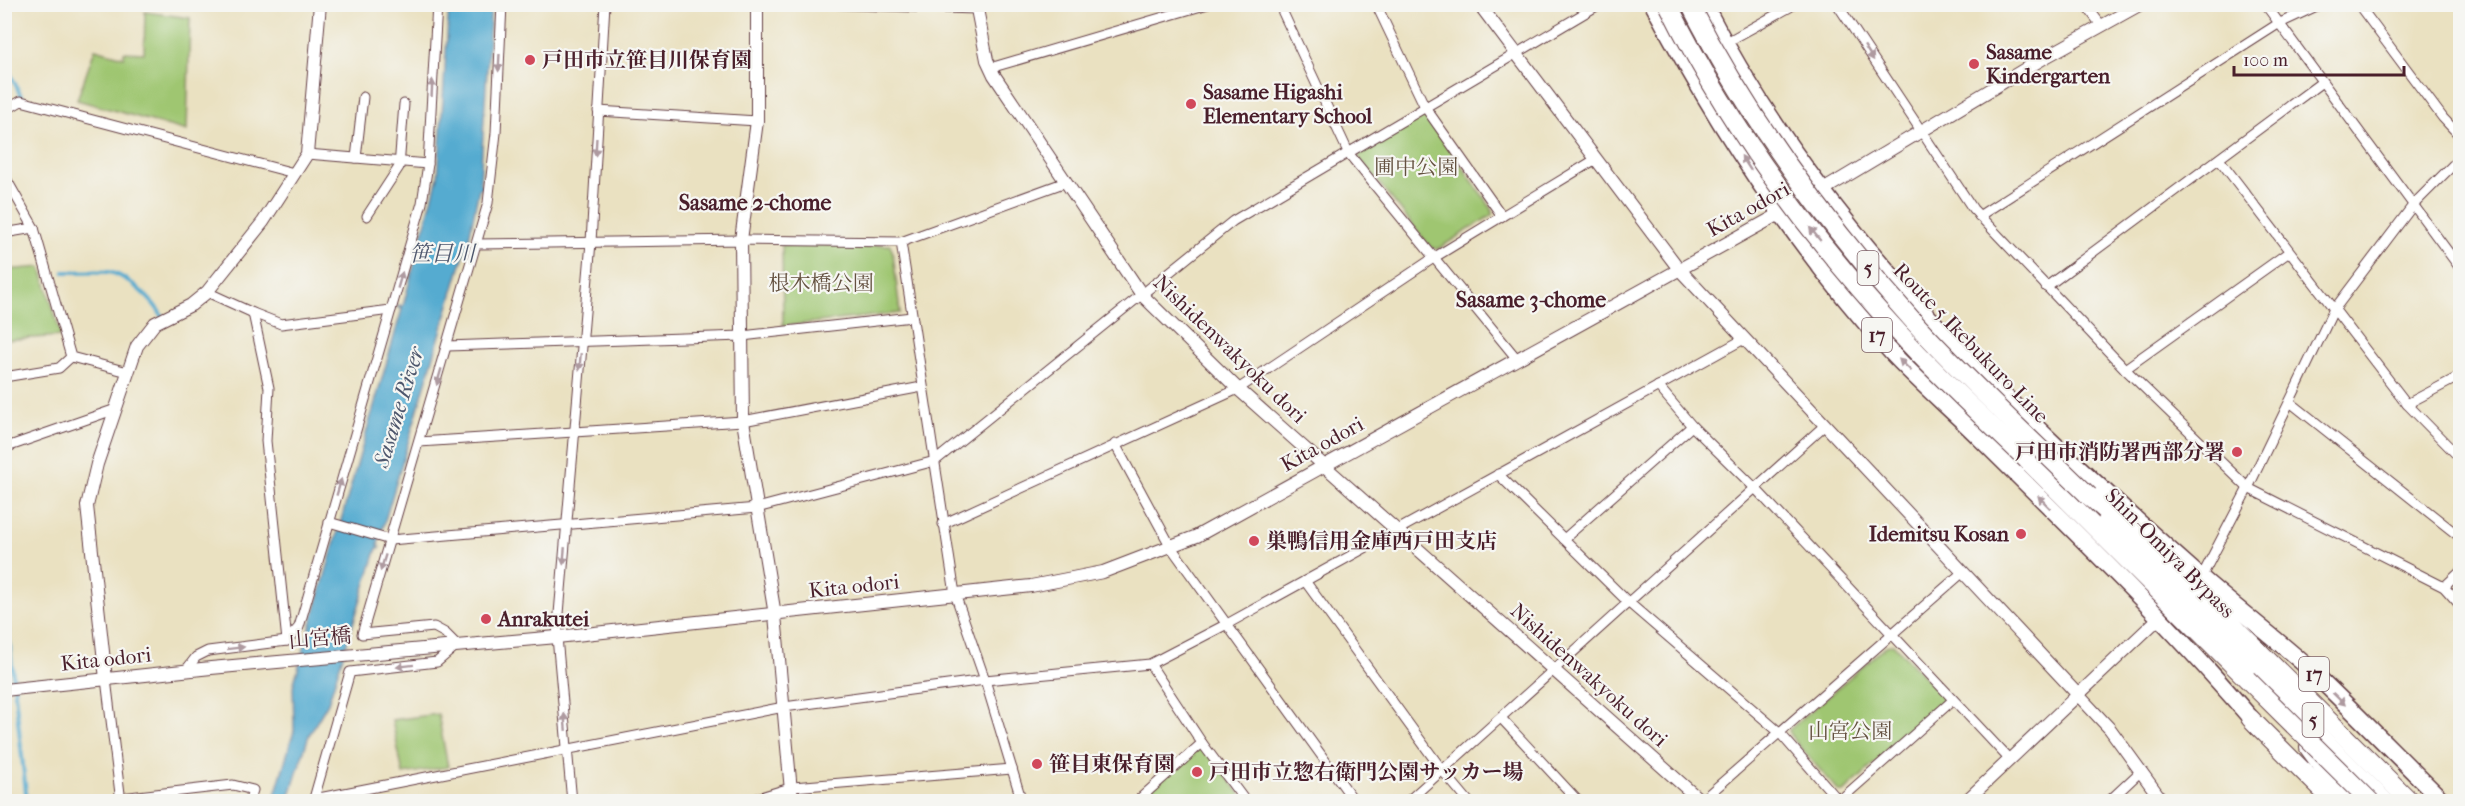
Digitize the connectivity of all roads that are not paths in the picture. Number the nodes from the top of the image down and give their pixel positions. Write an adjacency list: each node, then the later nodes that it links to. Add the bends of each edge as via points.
1 (320, 4): 43 (street)
2 (437, 4): 50 (street, one-way to 2)
3 (502, 4): 65 (street, one-way to 65, via 496,133 488,204)
4 (605, 4): 38 (street)
5 (757, 4): 39 (street)
6 (821, 4): 23 (street)
7 (1208, 4): 32 (street)
8 (1279, 4): 44 (street)
9 (1376, 4): 36 (street)
10 (1479, 4): 31 (street)
11 (1599, 4): 31 (street)
12 (1653, 4): 29 (highway, 17)
13 (1668, 4): 101 (highway, Route 5 Ikebukuro Line / 5, one-way to 13, bridge, via 1902,336 1803,218 1736,122)
14 (1690, 4): 107 (highway, Route 5 Ikebukuro Line / 5, bridge, via 1754,113 1864,264 1917,324)
15 (1704, 4): 25 (highway, 17)
16 (1789, 4): 30 (street, via 1790,7)
17 (1837, 4): 40 (street, one-way to 40)
18 (2085, 4): 28 (street)
19 (2140, 4): 28 (street, Kita odori)
20 (2265, 4): 26 (street)
21 (2321, 4): 26 (street)
22 (2358, 4): 41 (street)
23 (855, 6): 24 (street)
24 (976, 7): 32 (street, Nishidenwakyoku dori)
25 (1713, 22): 29 (highway, via 1696,7 1682,9 1671,20); 30 (highway, 17)
26 (2278, 24): 33 (street); 59 (street)
27 (1690, 25): 42 (highway)
28 (2101, 26): 40 (street, Kita odori)
29 (1674, 43): 56 (highway, 17, one-way to 29)
30 (1725, 43): 54 (highway, 17, via 1763,109)
31 (1516, 54): 36 (street); 47 (street)
32 (990, 68): 53 (street, Nishidenwakyoku dori)
33 (2322, 82): 48 (street); 55 (street)
34 (363, 97): 45 (street)
35 (404, 104): 49 (street)
36 (1425, 107): 44 (street); 58 (street)
37 (4, 111): 51 (street, via 21,101)
38 (598, 111): 39 (street); 64 (street, one-way to 64)
39 (757, 121): 62 (street)
40 (1920, 132): 54 (street, Kita odori); 59 (street)
41 (2460, 136)
42 (1769, 153)
43 (308, 154): 45 (street); 51 (street)
44 (1349, 154): 67 (street); 72 (street, via 1233,221)
45 (356, 158): 49 (street)
46 (2460, 158): 55 (street)
47 (1596, 159): 58 (street); 69 (street)
48 (2219, 159): 66 (street); 70 (street)
49 (399, 162): 50 (street); 57 (street)
50 (428, 164): 73 (street, one-way to 50, via 422,203)
51 (294, 173): 71 (street, via 263,222)
52 (4, 175): 60 (street)
53 (1066, 182): 63 (street); 72 (street, Nishidenwakyoku dori)
54 (1824, 190): 56 (street, Kita odori); 119 (highway, 17, via 1877,262 1929,321 2080,469)
55 (2414, 204): 68 (street); 74 (street)
56 (1780, 213): 69 (street, Kita odori); 126 (highway, 17, one-way to 56, via 1894,355 1840,294)
57 (367, 216)
58 (1502, 216): 67 (street)
59 (1979, 216): 70 (street)
60 (34, 228): 61 (street); 81 (street)
61 (4, 233)
62 (741, 240): 63 (street); 64 (street); 77 (street)
63 (901, 242): 76 (street)
64 (591, 243): 65 (street); 79 (street)
65 (477, 244): 80 (street)
66 (2289, 252): 74 (street); 83 (street)
67 (1435, 257): 82 (street); 89 (street)
68 (2460, 268)
69 (1679, 269): 78 (street); 82 (street, Kita odori)
70 (2046, 287): 83 (street)
71 (207, 292): 75 (street); 84 (street, via 191,305 154,323 137,346)
72 (1142, 295): 89 (street, Nishidenwakyoku dori); 102 (street)
73 (391, 310): 75 (street, via 281,324); 109 (street, one-way to 73)
74 (2334, 311): 90 (street); 91 (street)
75 (253, 313): 130 (street, via 269,388 266,441)
76 (912, 317): 77 (street); 88 (street)
77 (742, 336): 79 (street); 93 (street)
78 (1744, 339): 87 (street); 94 (street)
79 (582, 342): 80 (street); 96 (street, one-way to 96)
80 (447, 346): 97 (street, one-way to 97)
81 (71, 357): 84 (street); 86 (street, via 59,368)
82 (1517, 358): 103 (street, Kita odori)
83 (2125, 369): 106 (street)
84 (128, 372): 92 (street)
85 (2460, 376): 91 (street)
86 (4, 377)
87 (1658, 386): 95 (street); 104 (street)
88 (922, 387): 93 (street); 102 (street)
89 (1238, 389): 98 (street); 103 (street, Nishidenwakyoku dori)
90 (2290, 402): 106 (street); 113 (street)
91 (2407, 404): 100 (street)
92 (116, 409): 99 (street); 137 (street, via 88,492 87,506)
93 (743, 421): 96 (street); 108 (street)
94 (1825, 425): 105 (street); 117 (street)
95 (1692, 426): 105 (street); 115 (street)
96 (574, 432): 97 (street); 111 (street)
97 (419, 442): 114 (street)
98 (1115, 444): 110 (street); 116 (street)
99 (4, 448)
100 (2460, 458)
101 (2027, 460): 175 (highway, via 2078,520); 176 (highway, Route 5 Ikebukuro Line / 5, bridge)
102 (935, 461): 108 (street); 110 (street)
103 (1324, 465): 112 (street, Nishidenwakyoku dori); 116 (street, Kita odori)
104 (1498, 474): 112 (street); 115 (street)
105 (1755, 488): 123 (street); 128 (street)
106 (2248, 488): 119 (street); 121 (street)
107 (2089, 496): 179 (highway, Route 5 Ikebukuro Line / 5); 180 (highway, via 2196,589)
108 (756, 508): 111 (street); 125 (street)
109 (331, 523): 114 (street); 130 (street, via 299,627)
110 (943, 524): 122 (street)
111 (566, 526): 114 (street); 129 (street, one-way to 129)
112 (1397, 530): 120 (street); 136 (street, Nishidenwakyoku dori)
113 (2460, 537)
114 (388, 539): 131 (street, one-way to 131, via 362,634 434,627)
115 (1564, 539): 123 (street)
116 (1171, 547): 122 (street, Kita odori, via 1112,569 1067,580); 127 (street)
117 (1963, 572): 128 (street); 141 (street)
118 (2460, 572): 121 (street)
119 (2201, 578): 181 (highway); 182 (highway, 17, one-way to 182, via 2302,663)
120 (1305, 581): 127 (street); 151 (street)
121 (2444, 587): 124 (street)
122 (955, 594): 125 (street, Kita odori); 138 (street)
123 (1628, 602): 136 (street); 146 (street)
124 (2460, 605)
125 (775, 615): 129 (street, Kita odori); 143 (street)
126 (2159, 618): 141 (street); 145 (highway, 17)
127 (1227, 624): 133 (street); 163 (street)
128 (1892, 634): 142 (street); 146 (street)
129 (557, 637): 131 (street, Kita odori); 148 (street, one-way to 129)
130 (287, 641): 135 (street, one-way to 130, via 196,657 208,651)
131 (457, 645): 132 (street, Kita odori); 155 (street, one-way to 155, via 437,662 350,672)
132 (433, 648): 134 (street, 山宮橋)
133 (1150, 664): 138 (street); 147 (street)
134 (211, 668): 135 (street, Kita odori)
135 (186, 670): 137 (street, Kita odori)
136 (1554, 670): 144 (street); 167 (street, Nishidenwakyoku dori)
137 (106, 679): 140 (street, Kita odori); 154 (street)
138 (986, 680): 143 (street); 150 (street)
139 (2259, 683): 174 (highway); 177 (highway, Shin-Omiya Bypass / 17); 178 (highway, Shin-Omiya Bypass / 17, via 1906,331 1846,256 1912,327)
140 (4, 690)
141 (2078, 694): 149 (street); 152 (street)
142 (1953, 699): 149 (street); 168 (street)
143 (784, 707): 148 (street); 153 (street)
144 (1501, 718): 151 (street); 166 (street)
145 (2250, 718): 172 (highway, 17); 173 (highway)
146 (1779, 732): 167 (street); 168 (street)
147 (1202, 743): 161 (street); 162 (street)
148 (567, 750): 155 (street); 157 (street)
149 (2010, 760): 169 (street)
150 (1012, 769): 153 (street); 160 (street)
151 (1442, 770): 164 (street); 165 (street)
152 (2141, 771): 170 (street); 171 (street)
153 (793, 787): 158 (street); 159 (street)
154 (121, 800): 156 (street, via 233,785 253,790)
155 (313, 800)
156 (249, 801)
157 (572, 801)
158 (746, 801)
159 (792, 801)
160 (1022, 801)
161 (1136, 801)
162 (1246, 801)
163 (1355, 801)
164 (1407, 801)
165 (1469, 801)
166 (1579, 801)
167 (1701, 801)
168 (1839, 801)
169 (1965, 801)
170 (2108, 801)
171 (2163, 801)
172 (2322, 801)
173 (2334, 801)
174 (2349, 801)
175 (2354, 801)
176 (2371, 801)
177 (2379, 801)
178 (2387, 801)
179 (2395, 801)
180 (2411, 801)
181 (2424, 801)
182 (2444, 801)

